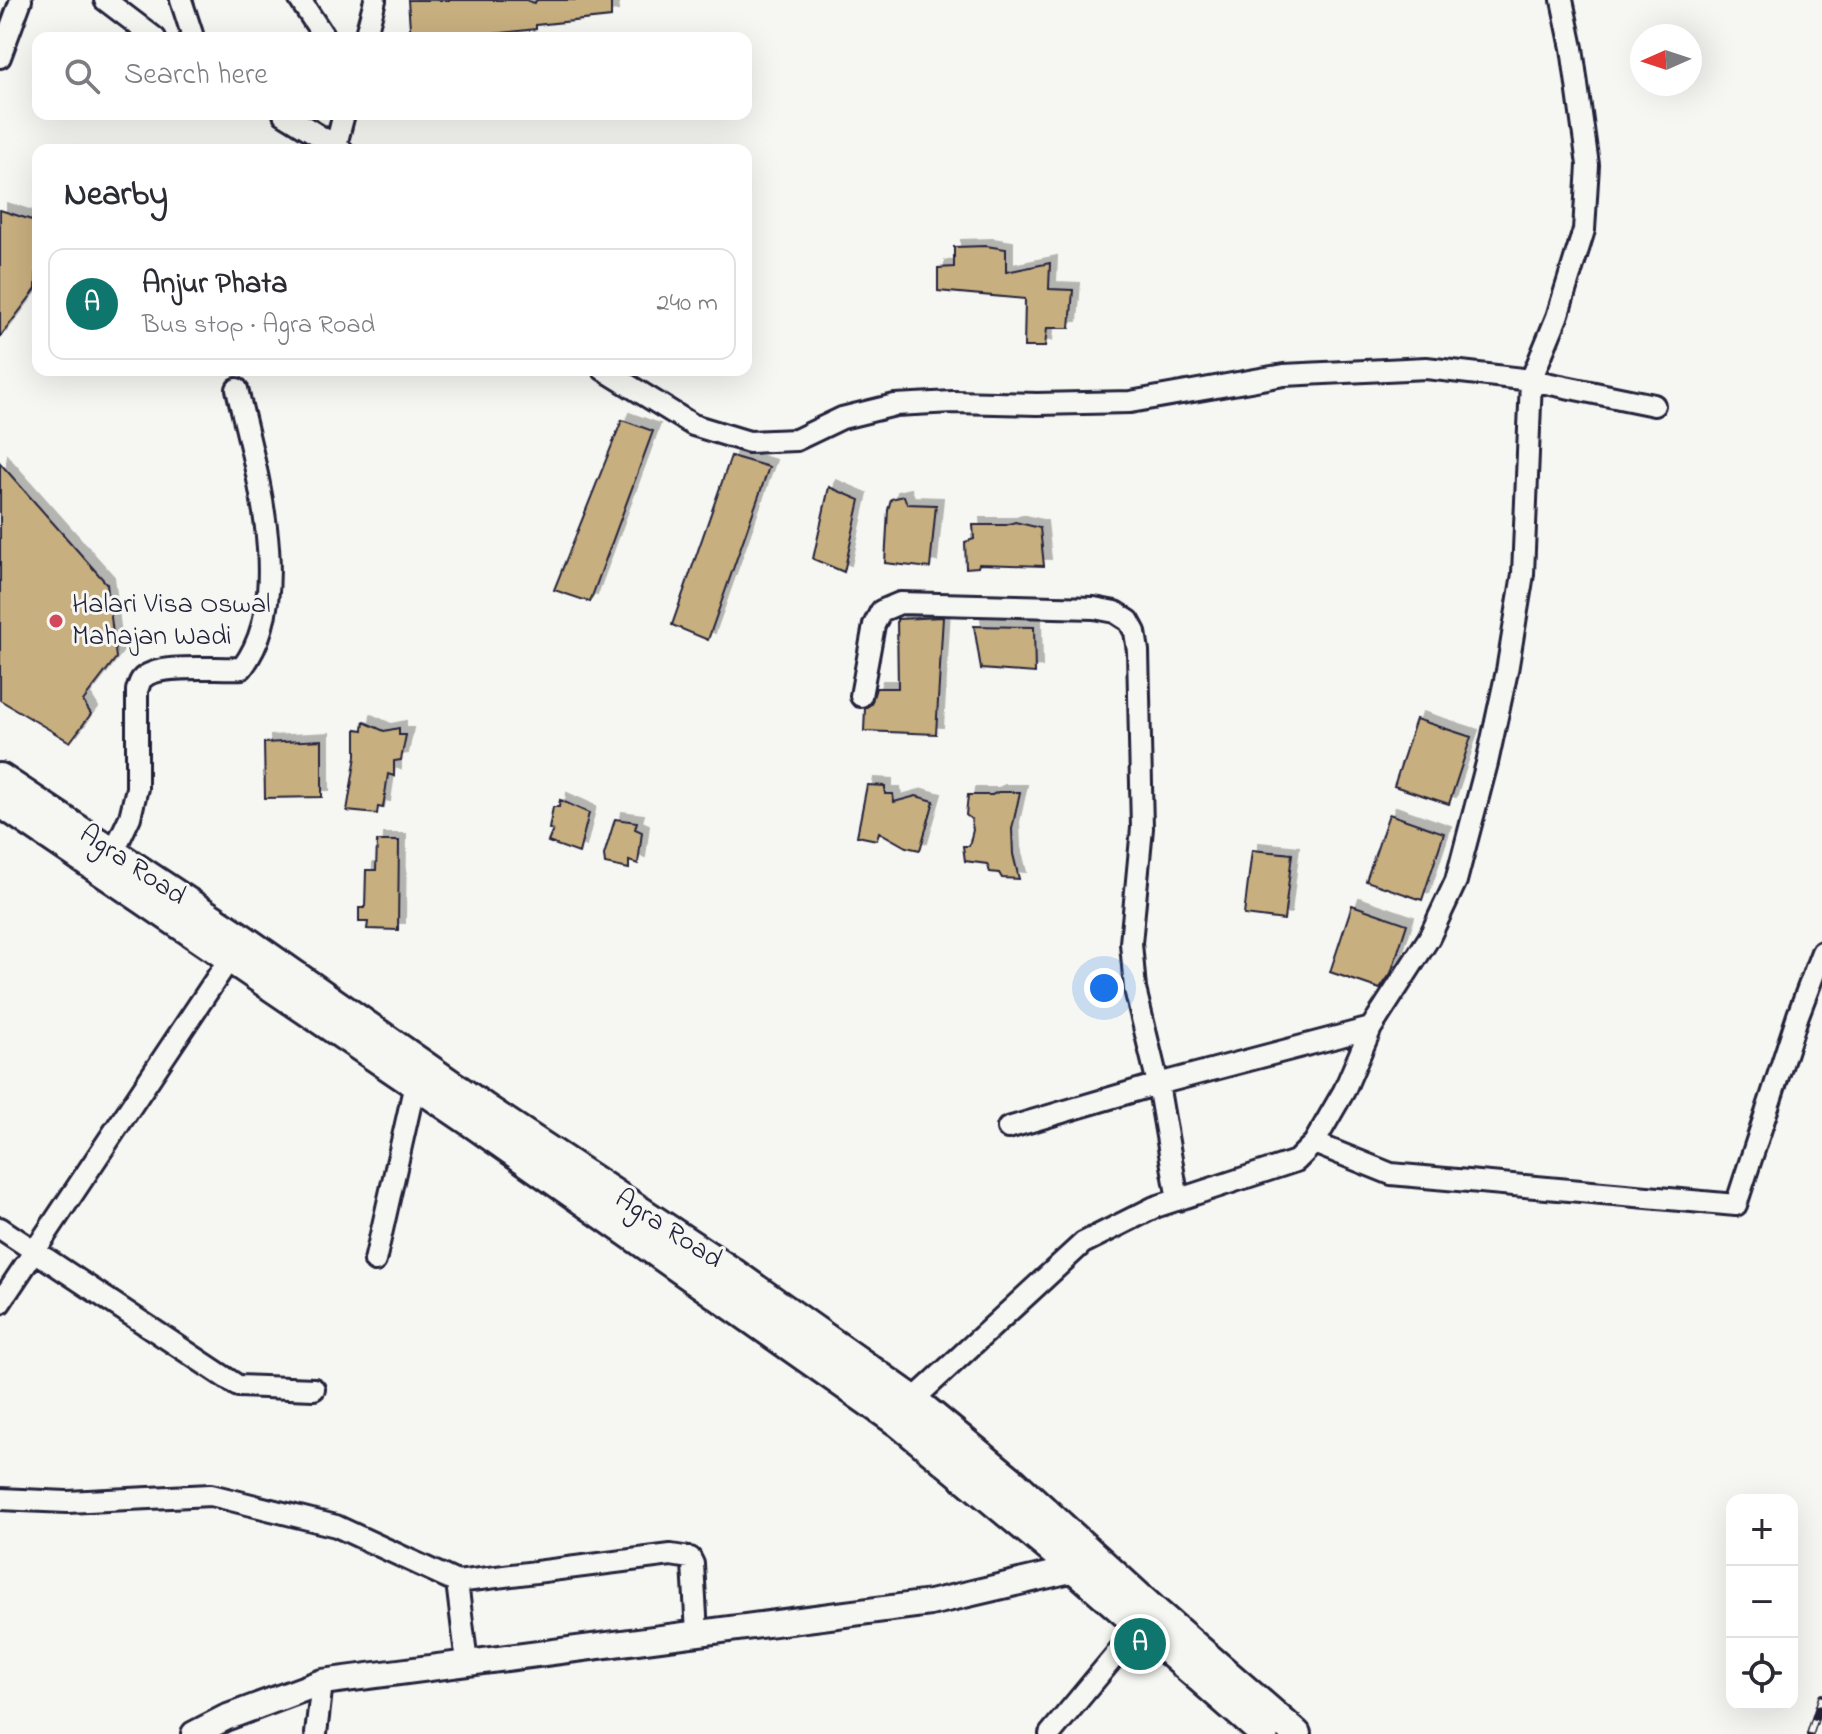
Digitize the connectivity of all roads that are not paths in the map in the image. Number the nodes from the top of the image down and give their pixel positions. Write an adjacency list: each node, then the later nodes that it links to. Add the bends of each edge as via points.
1 (21, 0): 11 (street)
2 (105, 0): 7 (street)
3 (181, 0): 8 (street)
4 (300, 0): 9 (street)
5 (375, 0): 10 (street)
6 (1562, 0): 17 (street, via 1588,165 1584,230)
7 (147, 32)
8 (191, 32)
9 (321, 32)
10 (367, 32)
11 (0, 57)
12 (294, 120): 14 (street)
13 (343, 120): 15 (street)
14 (333, 144)
15 (340, 144)
16 (614, 376): 17 (street, via 693,425 749,442 796,440 842,418 895,405 1130,402 1284,375 1426,368)
17 (1531, 380): 19 (street); 26 (street, via 1523,574 1487,763 1456,881 1429,938)
18 (237, 389): 23 (street, via 267,534 263,629 242,668 178,668 142,679 137,690 137,788)
19 (1654, 405)
20 (861, 696): 28 (street, via 874,625 881,611 900,603 1094,608 1129,621 1138,651 1142,782 1131,943 1135,989)
21 (0, 778): 23 (highway, Agra Road)
22 (0, 802): 25 (highway, Agra Road)
23 (113, 853): 37 (highway, Agra Road, via 729,1270)
24 (1822, 952): 30 (street, via 1736,1205 1391,1174)
25 (230, 958): 27 (highway, Agra Road); 33 (street)
26 (1371, 1028): 28 (street); 30 (street)
27 (415, 1084): 34 (street); 37 (highway, Agra Road)
28 (1158, 1084): 29 (street); 31 (street)
29 (1008, 1128)
30 (1314, 1143): 31 (street, via 1296,1161)
31 (1178, 1200): 37 (street, via 1083,1243)
32 (0, 1228): 33 (street)
33 (34, 1252): 35 (street); 36 (street, via 238,1386)
34 (375, 1261)
35 (0, 1303)
36 (314, 1389)
37 (906, 1411): 39 (highway, Agra Road)
38 (0, 1499): 40 (street, via 67,1502 211,1495 336,1526)
39 (1086, 1564): 41 (highway, Agra Road); 42 (main road, via 930,1603)
40 (457, 1582): 42 (street, via 684,1556 693,1564); 43 (street)
41 (1146, 1618): 47 (street); 48 (highway); 49 (highway)
42 (697, 1633): 43 (main road)
43 (467, 1663): 44 (main road)
44 (322, 1682): 45 (main road); 46 (street)
45 (194, 1734)
46 (316, 1734)
47 (1050, 1734)
48 (1264, 1734)
49 (1296, 1734)

